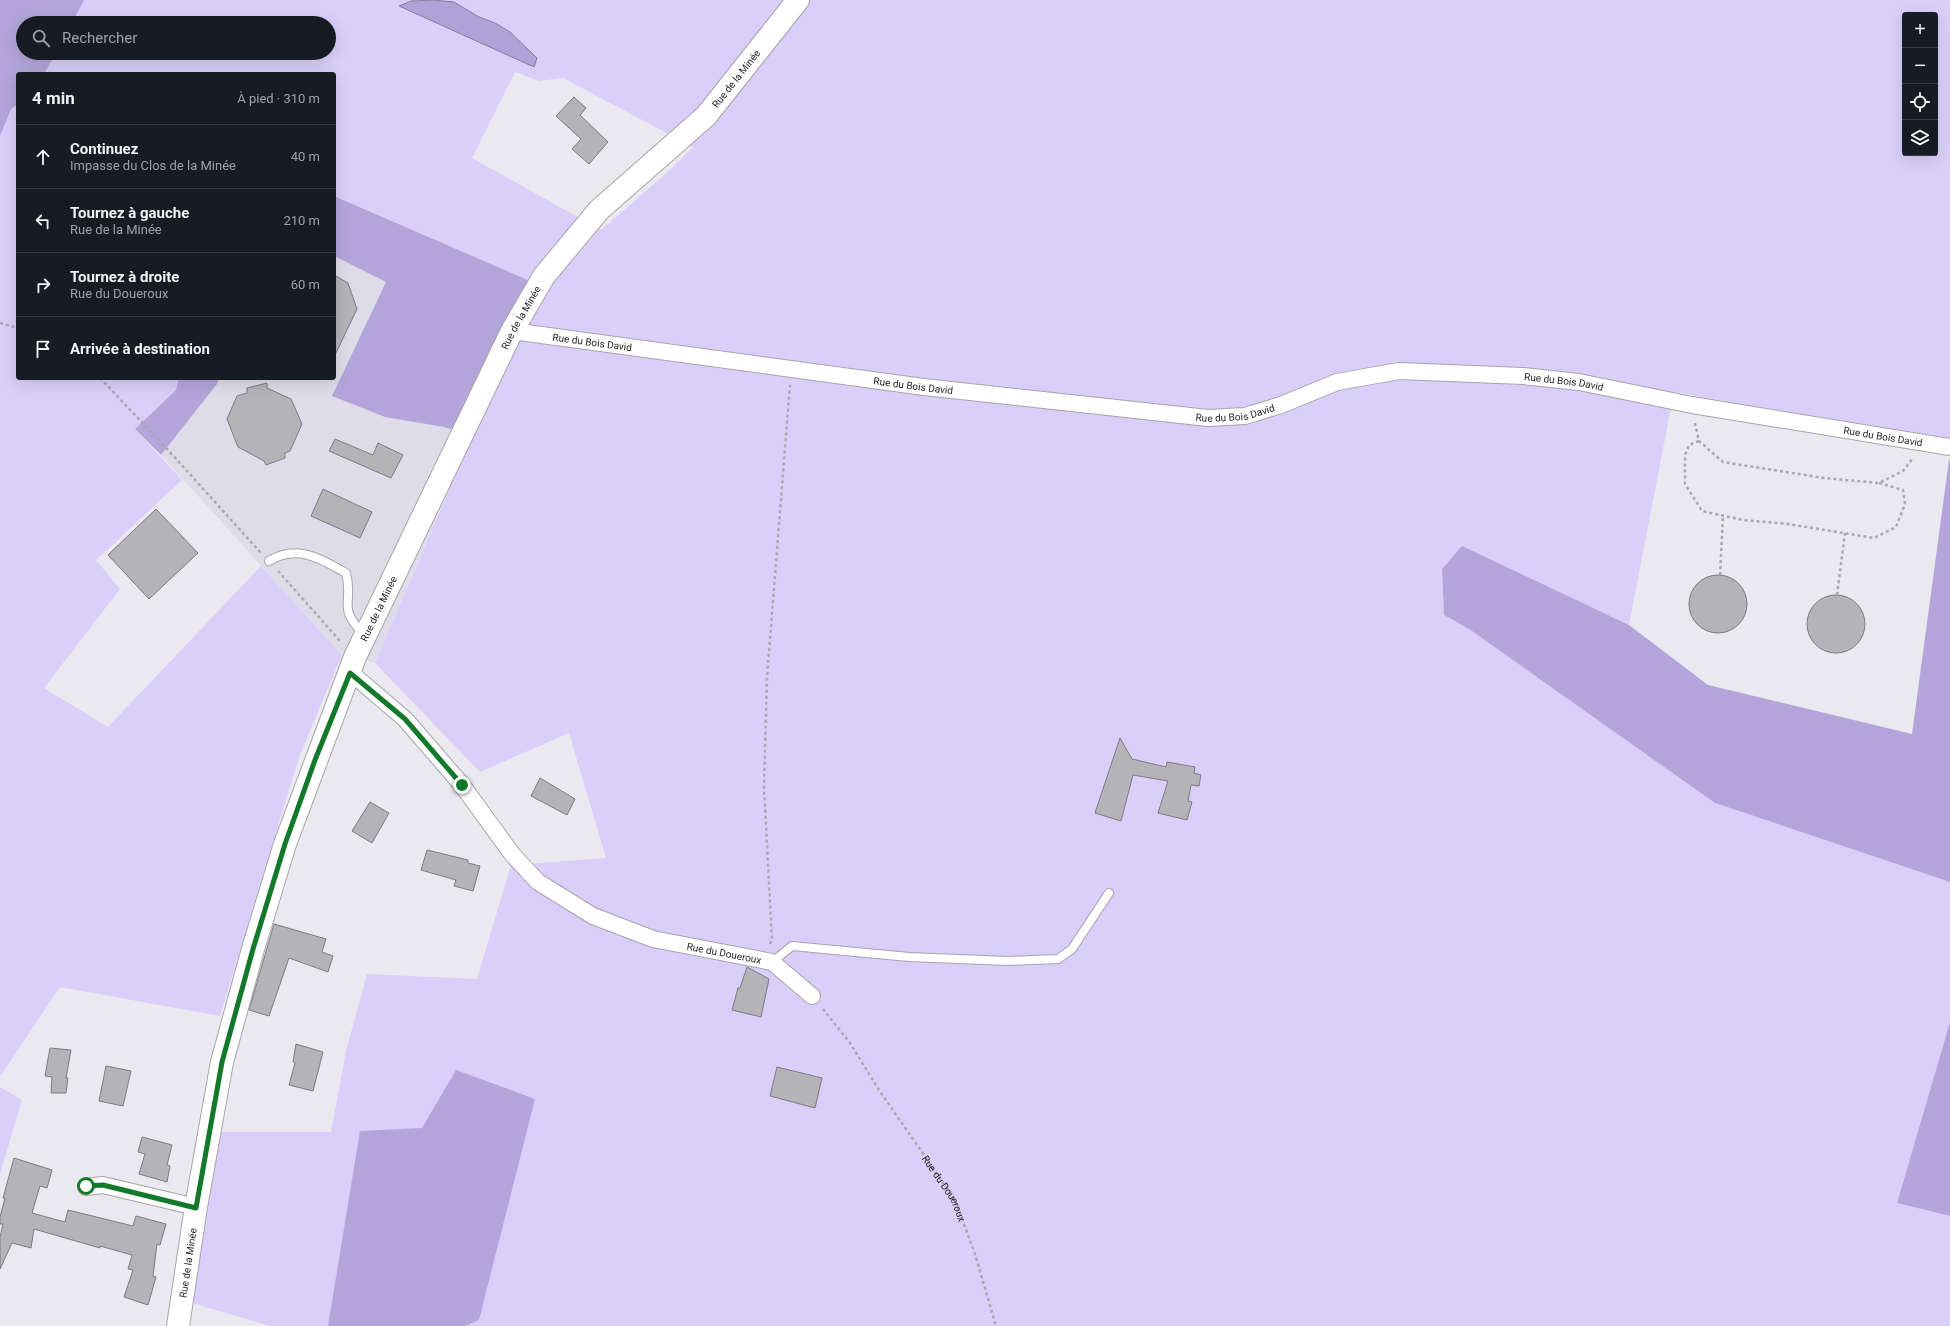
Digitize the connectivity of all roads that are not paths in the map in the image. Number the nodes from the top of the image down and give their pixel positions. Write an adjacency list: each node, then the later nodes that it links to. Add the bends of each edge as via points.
1 (798, 0): 2 (street, Rue de la Minée, via 706,116 599,210 544,276)
2 (512, 331): 3 (street, Rue du Bois David, via 924,388 1208,418 1245,416 1281,405 1337,382 1399,371 1522,376 1579,382 1692,405); 5 (street, Rue de la Minée)
3 (1950, 447)
4 (268, 561): 5 (lane, via 281,554 297,553 314,556 346,573 347,610 351,622)
5 (366, 635): 6 (street, Rue de la Minée)
6 (353, 665): 8 (street, Rue du Doueroux, via 405,719 462,785 512,854 538,882 593,916 653,939); 11 (street, Rue de la Minée, via 285,844 253,949 222,1062)
7 (1109, 893): 8 (lane, via 1072,949 1058,959 1007,961 909,957 792,946)
8 (768, 961): 9 (street, Rue du Doueroux)
9 (812, 996)
10 (86, 1186): 11 (street, via 103,1185)
11 (196, 1208): 12 (street, Rue de la Minée)
12 (178, 1326)

